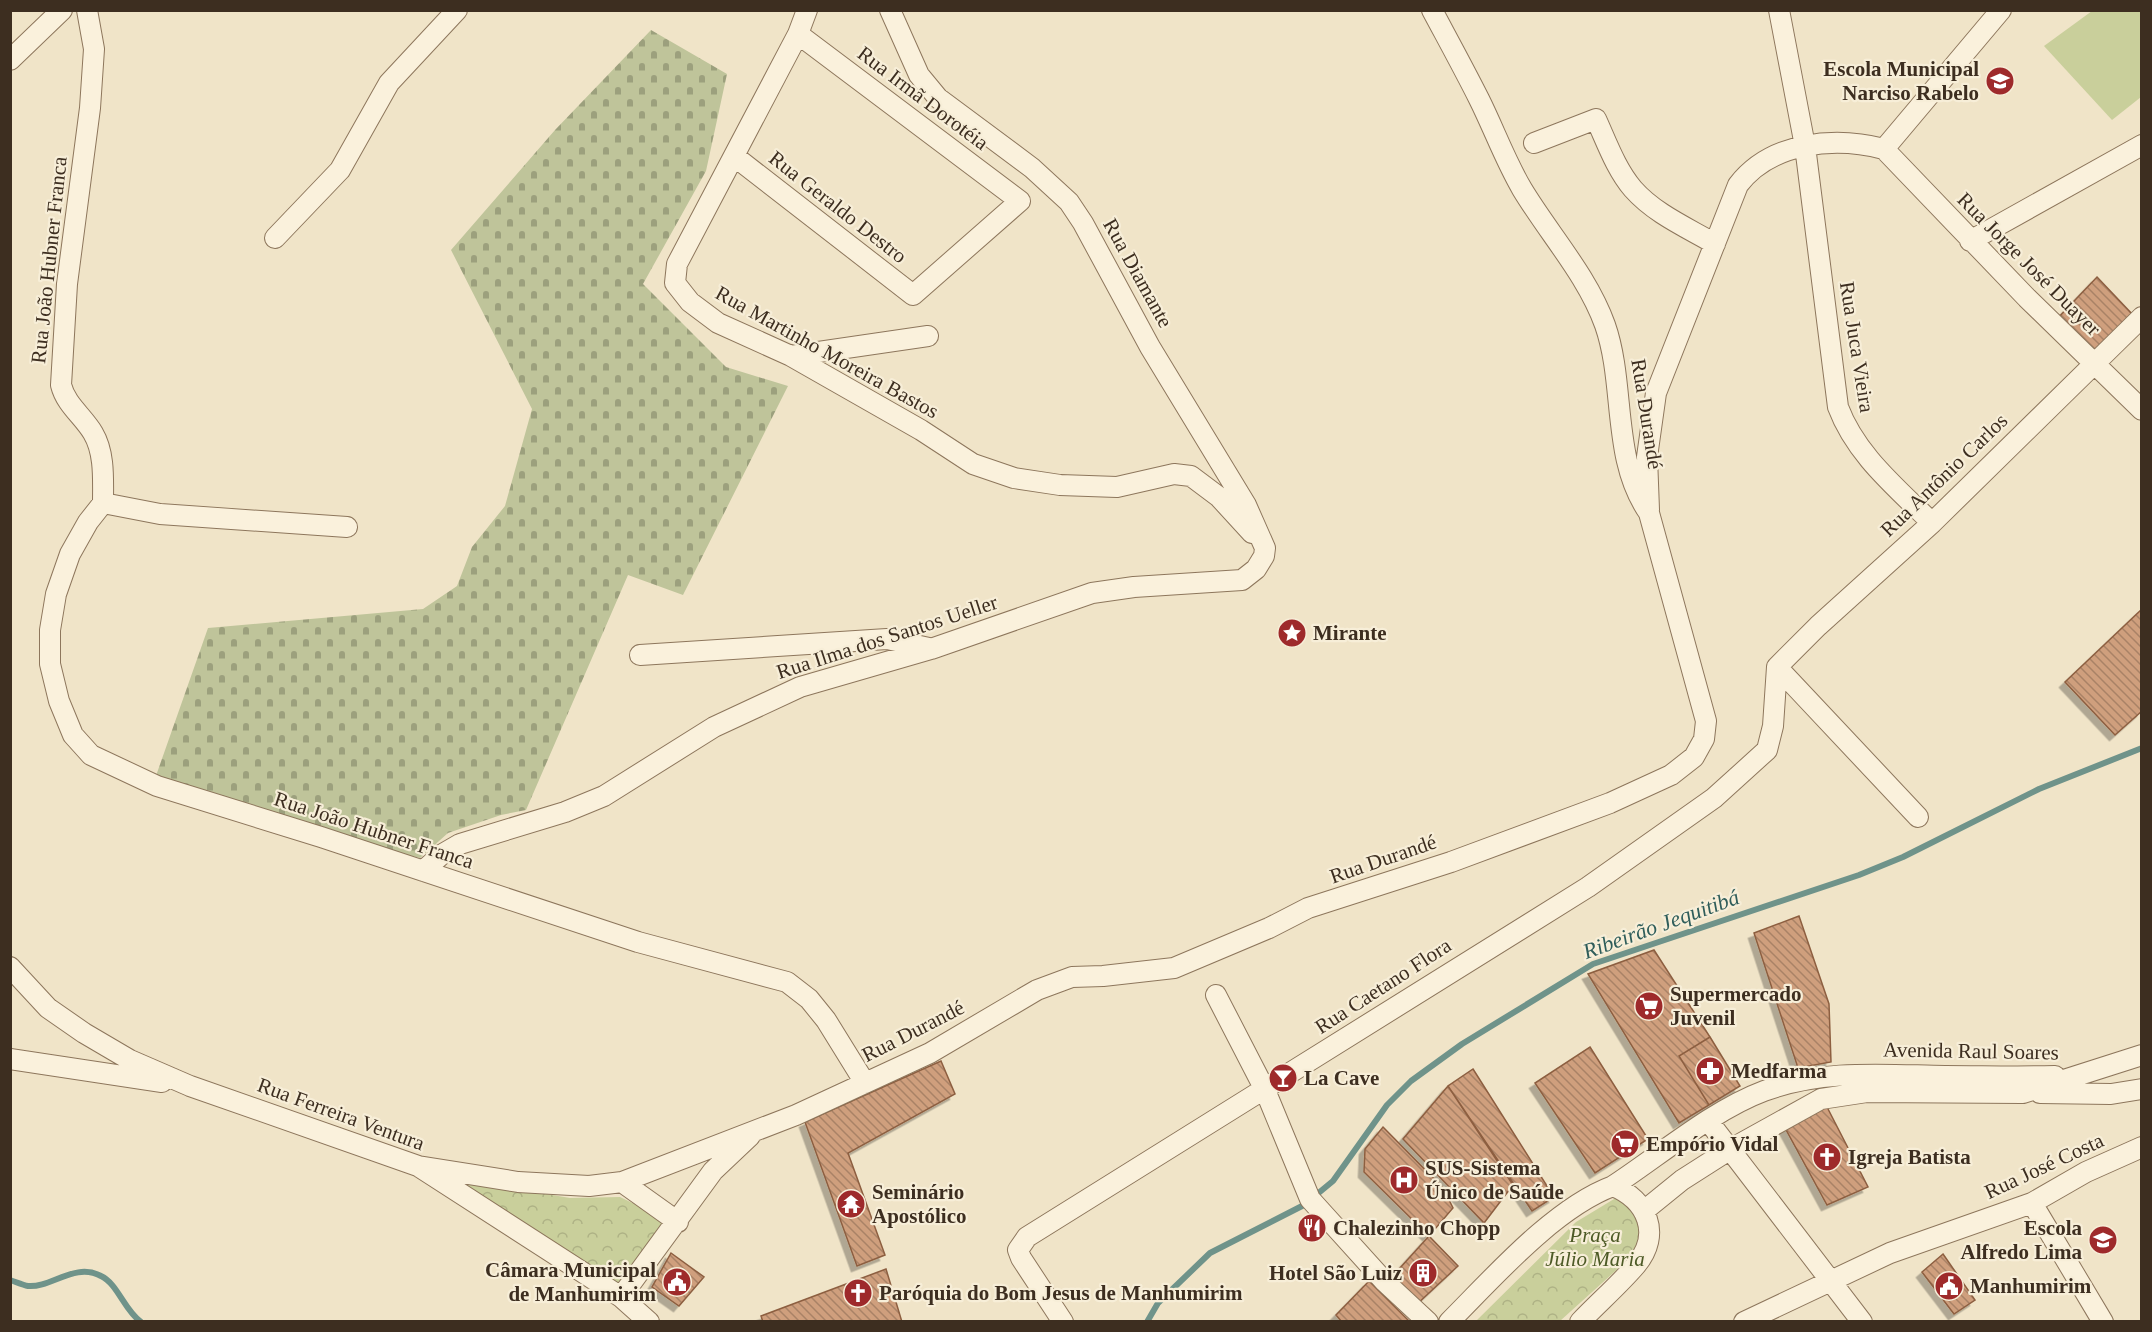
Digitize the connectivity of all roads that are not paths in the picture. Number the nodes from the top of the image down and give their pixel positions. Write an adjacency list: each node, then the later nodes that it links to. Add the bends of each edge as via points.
1 (62, 10): 10 (street)
2 (87, 10): 25 (street, Rua João Hubner Franca, via 94,49 90,108 67,284 61,385 99,447)
3 (457, 10): 16 (street, via 389,83 340,170)
4 (807, 10): 9 (street, Rua Martinho Moreira Bastos)
5 (890, 10): 29 (street, Rua Diamante, via 919,75 938,98 1032,168 1069,202 1150,347 1246,505)
6 (1432, 10): 26 (street, Rua Durandé, via 1522,189 1581,277 1604,323 1634,485)
7 (1779, 10): 13 (street, Rua Juca Vieira)
8 (2001, 10): 14 (street)
9 (798, 34): 15 (street, Rua Martinho Moreira Bastos); 19 (street, Rua Irmã Dorotéia, via 1020,201)
10 (10, 60)
11 (1534, 143): 18 (street, via 1596,119 1633,189 1650,206)
12 (2142, 145): 17 (street)
13 (1805, 146): 14 (street, via 1860,143); 18 (street, via 1766,158 1749,170 1738,185); 27 (street, Rua Juca Vieira, via 1838,406 1847,430 1863,454)
14 (1884, 150): 17 (street, Rua Jorge José Duayer)
15 (734, 156): 19 (street, Rua Geraldo Destro); 22 (street, Rua Martinho Moreira Bastos, via 677,264 675,283 690,302 718,323)
16 (274, 238)
17 (1970, 241): 23 (street, Rua Jorge José Duayer)
18 (1715, 244): 26 (street, via 1656,393 1647,457)
19 (913, 295)
20 (2142, 317): 23 (street, Rua Antônio Carlos)
21 (928, 336): 22 (street)
22 (791, 356): 29 (street, Rua Martinho Moreira Bastos, via 973,464 1014,478 1117,487 1174,474 1191,476 1219,497)
23 (2094, 363): 24 (street, Rua Jorge José Duayer); 27 (street, Rua Antônio Carlos)
24 (2142, 410)
25 (104, 503): 28 (street, via 160,514); 34 (street, Rua João Hubner Franca, via 70,554 56,594 50,630 50,664 73,735 91,755 157,786)
26 (1649, 513): 40 (street, Rua Durandé, via 1706,721 1704,739 1694,757 1671,775 1548,826 1308,908 1174,968 1072,976 1037,990 930,1053)
27 (1932, 523): 32 (street, Rua Antônio Carlos, via 1858,588)
28 (347, 527)
29 (1265, 548): 30 (street, Rua Ilma dos Santos Ueller, via 1256,569 1242,580 1134,586 1092,593)
30 (931, 649): 31 (street, via 887,639); 34 (street, Rua Ilma dos Santos Ueller, via 800,687 714,728 603,796 565,812 460,843)
31 (640, 655)
32 (1778, 667): 33 (street); 44 (street, Rua Caetano Flora, via 1767,750 1738,778 1588,887)
33 (1918, 817)
34 (423, 871): 40 (street, Rua João Hubner Franca, via 638,942 787,982 809,999 826,1020)
35 (10, 968): 42 (street, Rua Ferreira Ventura, via 48,1008 84,1033 143,1066)
36 (1216, 994): 44 (street)
37 (2142, 1054): 41 (street, Avenida Raul Soares, via 2073,1076)
38 (10, 1059): 42 (street)
39 (1799, 1081): 41 (street, Avenida Raul Soares, via 1847,1074); 45 (street); 46 (street, Avenida Raul Soares, via 1747,1099)
40 (865, 1083): 47 (street, Rua Durandé)
41 (2022, 1084): 43 (street, via 2111,1094); 45 (street, Avenida Raul Soares, via 1867,1092 1821,1099)
42 (190, 1086): 50 (street, Rua Ferreira Ventura)
43 (2142, 1089)
44 (1265, 1090): 60 (street, Rua Caetano Flora, via 1022,1242 1018,1250 1021,1258); 61 (street, via 1310,1200 1385,1282)
45 (1808, 1105): 49 (street, Avenida Raul Soares)
46 (1709, 1122): 49 (street); 52 (street, Avenida Raul Soares)
47 (755, 1131): 51 (street, Rua Durandé); 55 (street, via 713,1171)
48 (2142, 1147): 53 (street, Rua José Costa)
49 (1729, 1150): 54 (street, Avenida Raul Soares); 56 (street)
50 (418, 1166): 51 (street, Rua Durandé, via 541,1184 589,1186); 57 (street, Rua Ferreira Ventura)
51 (622, 1182): 55 (street)
52 (1605, 1189): 54 (street, via 1632,1195); 62 (street, Avenida Raul Soares, via 1574,1206)
53 (2032, 1203): 56 (street, Rua José Costa, via 1890,1253); 67 (street)
54 (1645, 1210): 58 (street, via 1647,1242 1643,1253 1637,1264)
55 (678, 1222): 57 (street)
56 (1831, 1280): 65 (street, Rua José Costa); 66 (street)
57 (621, 1297): 59 (street, Rua Ferreira Ventura)
58 (1599, 1301): 63 (street); 64 (street)
59 (649, 1322)
60 (1063, 1322)
61 (1428, 1322)
62 (1449, 1322)
63 (1580, 1322)
64 (1593, 1322)
65 (1744, 1322)
66 (1862, 1322)
67 (2103, 1322)

